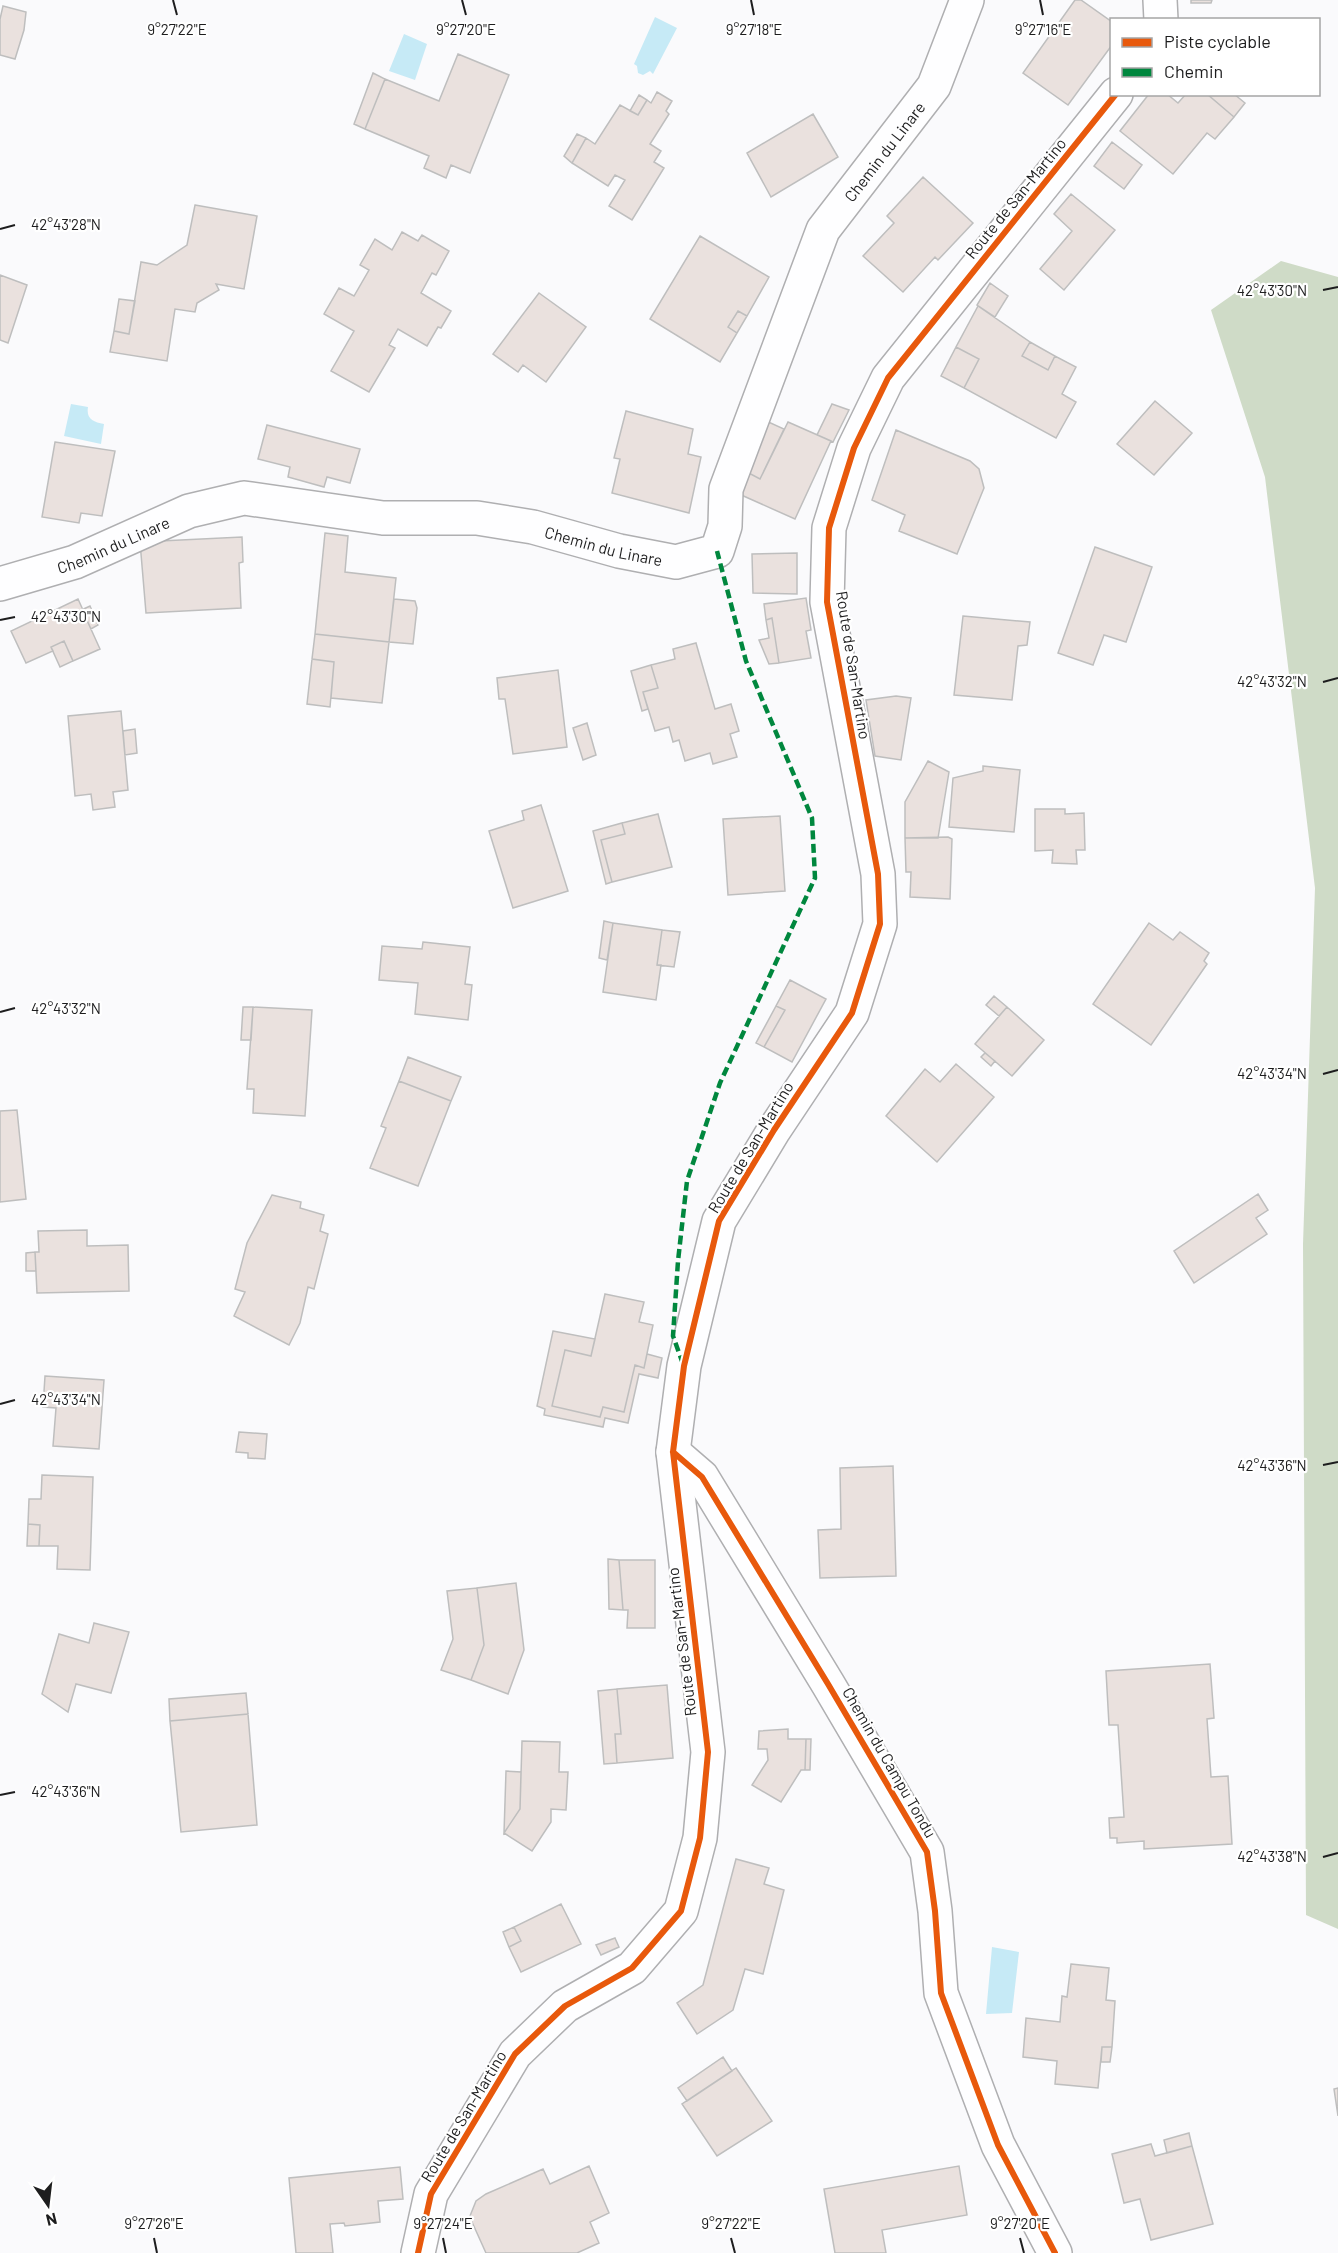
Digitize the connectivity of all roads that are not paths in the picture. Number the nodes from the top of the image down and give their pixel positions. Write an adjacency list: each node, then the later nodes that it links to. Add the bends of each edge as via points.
1 (968, 0): 5 (street, Chemin du Linare, via 934,86 823,230 726,489 725,526 717,551 676,562 534,527 477,518 383,518 244,498 189,511 75,562)
2 (1160, 0): 3 (street)
3 (1161, 18)
4 (1114, 96): 6 (street, Route de San-Martino, via 888,378 854,448 829,528 827,602 878,874 880,924 852,1013 719,1221 684,1366)
5 (0, 584)
6 (673, 1452): 7 (street, Route de San-Martino, via 708,1752 700,1838 681,1911 632,1968 565,2006 515,2054 431,2194); 8 (street, Chemin du Campu Tondu, via 702,1477 927,1852 941,1992 998,2145)
7 (418, 2253)
8 (1055, 2253)

